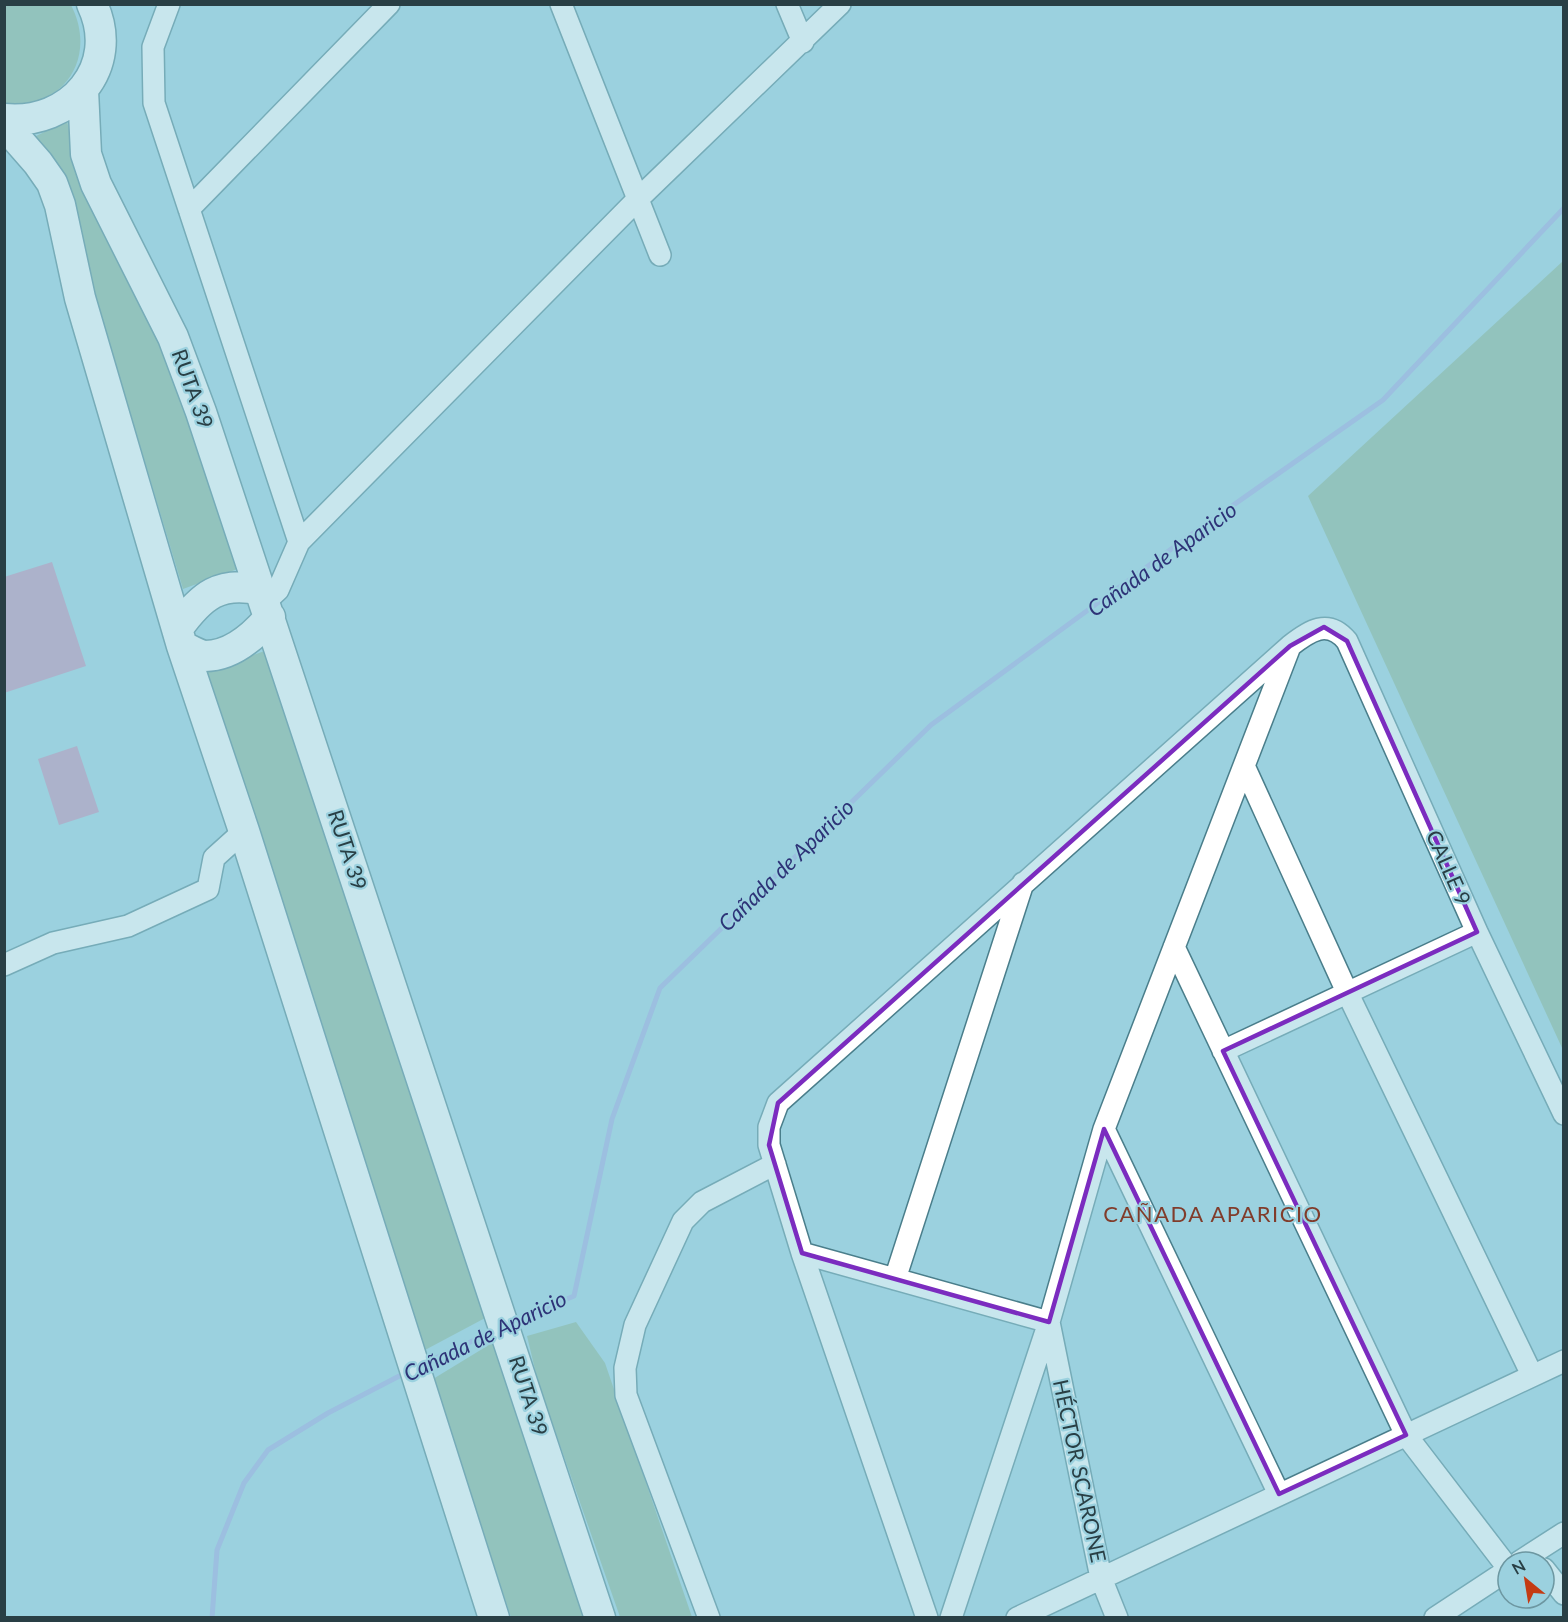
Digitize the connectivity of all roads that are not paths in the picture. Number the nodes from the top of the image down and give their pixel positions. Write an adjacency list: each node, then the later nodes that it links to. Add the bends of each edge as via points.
1 (92, 4): 9 (main road, via 98,16)
2 (116, 4): 9 (main road)
3 (169, 4): 14 (street, via 153,47 154,103)
4 (389, 4): 14 (street)
5 (561, 4): 13 (street)
6 (787, 4): 8 (street)
7 (840, 4): 8 (street)
8 (803, 42): 13 (street)
9 (101, 44): 10 (main road)
10 (83, 90): 11 (main road, via 66,106 46,116 23,121); 17 (main road, RUTA 39, via 86,154 96,184 173,337)
11 (4, 119)
12 (4, 124): 18 (main road, via 38,163 60,205 80,298)
13 (637, 200): 15 (street); 16 (street)
14 (189, 209): 16 (street)
15 (660, 255)
16 (299, 542): 17 (street, via 278,590)
17 (265, 603): 18 (main road, via 240,585 215,591 195,604); 18 (main road, via 251,639 229,649 204,656); 43 (main road, RUTA 39)
18 (180, 637): 21 (main road)
19 (1290, 646): 20 (street); 22 (street); 23 (street, CALLE 9, via 1312,631 1329,628 1347,641)
20 (1245, 768): 24 (street); 26 (street)
21 (244, 831): 25 (street, via 214,858 208,889 128,926 53,943); 44 (main road)
22 (1023, 883): 30 (street, via 778,1103 769,1127); 32 (street)
23 (1477, 932): 26 (street); 28 (street, CALLE 9)
24 (1174, 947): 27 (street); 29 (street)
25 (4, 965)
26 (1347, 992): 27 (street); 35 (street)
27 (1223, 1051): 36 (street)
28 (1563, 1114)
29 (1104, 1130): 33 (street); 37 (street)
30 (775, 1164): 31 (street); 45 (street, via 702,1202 683,1221 635,1325 625,1368 626,1395)
31 (802, 1253): 32 (street); 46 (street)
32 (895, 1279): 33 (street)
33 (1049, 1322): 42 (street, HÉCTOR SCARONE); 47 (street)
34 (1563, 1361): 35 (street)
35 (1532, 1376): 36 (street)
36 (1406, 1435): 37 (street); 40 (street)
37 (1279, 1494): 42 (street)
38 (1563, 1533): 39 (street)
39 (1545, 1550)
40 (1496, 1553)
41 (1496, 1577): 50 (street)
42 (1101, 1578): 48 (street); 49 (street, HÉCTOR SCARONE)
43 (599, 1611)
44 (494, 1617)
45 (709, 1617)
46 (927, 1617)
47 (951, 1617)
48 (1017, 1617)
49 (1117, 1617)
50 (1435, 1617)

